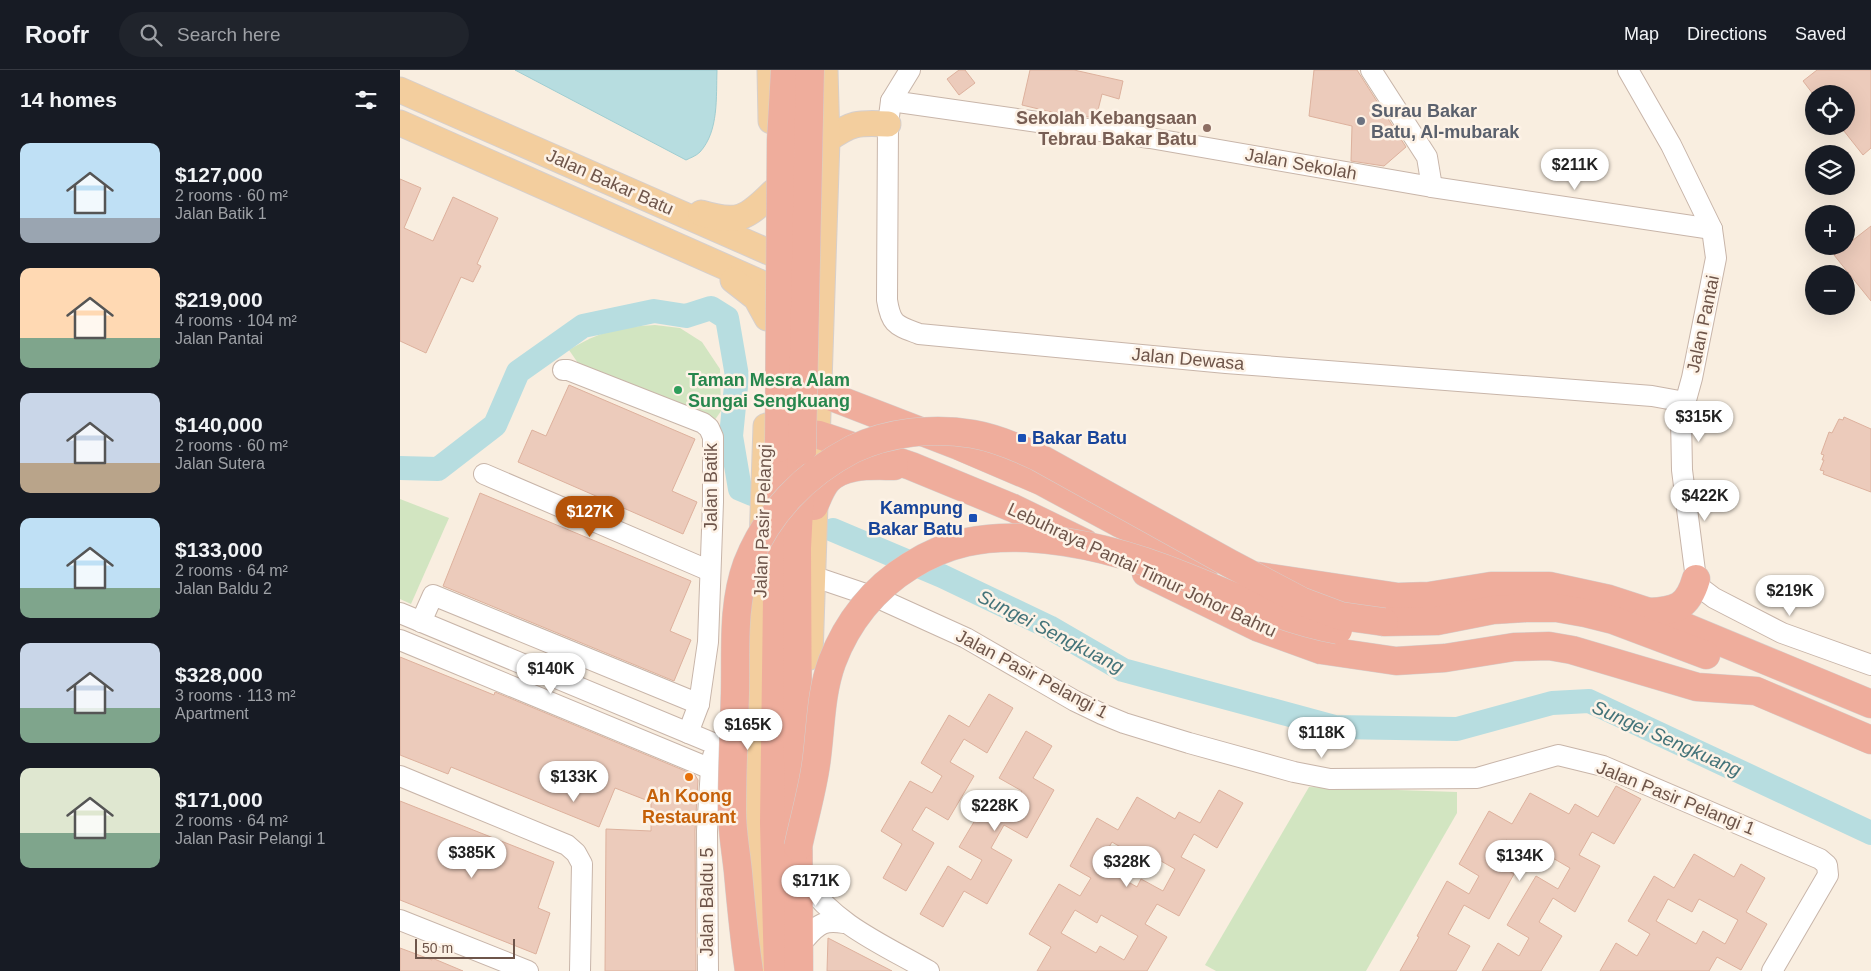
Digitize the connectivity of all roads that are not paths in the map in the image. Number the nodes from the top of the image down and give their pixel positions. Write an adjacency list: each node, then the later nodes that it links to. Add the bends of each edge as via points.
1 (770, 70): 13 (main road, Jalan Pasir Pelangi)
2 (784, 70): 65 (highway, bridge, via 774,823)
3 (810, 70): 55 (highway, bridge, via 797,548)
4 (825, 70): 11 (main road)
5 (910, 70): 9 (street)
6 (1371, 70): 12 (street, via 1427,157)
7 (1628, 70): 15 (street, Jalan Pantai, via 1671,145)
8 (400, 90): 14 (main road, Jalan Bakar Batu)
9 (889, 113): 11 (main road, via 844,127); 12 (street, Jalan Sekolah, via 1150,138); 25 (street, Jalan Dewasa, via 887,300 890,316 898,326 919,334 1226,363 1652,396)
10 (400, 123): 17 (main road, Jalan Bakar Batu)
11 (827, 140): 18 (main road)
12 (1432, 187): 15 (street, Jalan Sekolah)
13 (773, 192): 14 (main road, via 747,215 729,219); 16 (main road, Jalan Pasir Pelangi)
14 (650, 199): 16 (main road, Jalan Bakar Batu)
15 (1712, 229): 25 (street, Jalan Pantai, via 1716,258 1692,378)
16 (770, 254): 18 (main road, Jalan Bakar Batu); 19 (main road, Jalan Pasir Pelangi)
17 (696, 255): 19 (main road, Jalan Bakar Batu); 21 (main road, via 756,298)
18 (824, 261): 20 (main road)
19 (768, 286): 20 (main road, Jalan Bakar Batu); 21 (main road, Jalan Pasir Pelangi)
20 (823, 292): 24 (main road)
21 (768, 318): 23 (main road, Jalan Pasir Pelangi)
22 (563, 370): 32 (street, Jalan Batik, via 709,428 713,437)
23 (767, 385): 24 (highway, Lebuhraya Pantai Timur Johor Bahru); 26 (main road, Jalan Pasir Pelangi)
24 (819, 392): 27 (main road); 34 (highway, Lebuhraya Pantai Timur Johor Bahru, via 1041,481 1186,554 1261,577)
25 (1684, 402): 33 (street, Jalan Pantai, via 1681,418 1682,470)
26 (766, 429): 27 (highway, Lebuhraya Pantai Timur Johor Bahru); 47 (main road, Jalan Pasir Pelangi, bridge)
27 (818, 446): 28 (highway, Lebuhraya Pantai Timur Johor Bahru); 30 (main road)
28 (911, 466): 30 (highway, via 871,466 842,471 827,481); 40 (highway, Lebuhraya Pantai Timur Johor Bahru, via 1034,518 1257,627)
29 (484, 474): 32 (street)
30 (814, 506): 31 (main road)
31 (813, 567): 56 (main road); 69 (street, Jalan Pasir Pelangi 1, via 966,638 1075,701 1110,717 1294,772 1330,778 1477,778 1558,755 1603,766 1820,858 1827,865 1828,875)
32 (710, 571): 45 (street, Jalan Batik, via 708,642)
33 (1696, 579): 35 (highway, via 1683,604 1674,610); 42 (street, via 1702,589 1714,598 1782,633)
34 (1334, 587): 35 (highway, Lebuhraya Pantai Timur Johor Bahru, via 1398,598 1491,586 1549,586 1609,599); 40 (highway, via 1315,595 1304,613 1307,634)
35 (1649, 612): 46 (highway, Lebuhraya Pantai Timur Johor Bahru)
36 (400, 614): 37 (street)
37 (421, 622): 41 (street); 45 (street, via 433,596)
38 (1381, 629): 44 (highway, via 1493,610 1557,608 1613,620); 55 (highway, bridge, via 1322,627 1286,617 1185,576 1094,546 1049,539 999,537 971,540 944,548 924,557 887,582 868,600 843,637 823,697 816,764); 63 (highway, bridge, via 1301,600 1007,443 973,434 906,434 876,440 842,455 805,480 778,509 747,565 739,594 735,629 732,814)
39 (400, 640): 43 (street)
40 (1321, 650): 44 (highway, Lebuhraya Pantai Timur Johor Bahru, via 1396,661 1549,646 1593,655 1697,687)
41 (501, 656): 43 (street); 49 (street)
42 (1871, 665)
43 (492, 678): 52 (street)
44 (1760, 684): 48 (highway, Lebuhraya Pantai Timur Johor Bahru); 50 (highway, Lebuhraya Pantai Timur Johor Bahru)
45 (699, 704): 49 (street, Jalan Batik)
46 (1871, 704)
47 (756, 718): 51 (street, via 740,735); 54 (main road, Jalan Pasir Pelangi)
48 (1871, 720)
49 (688, 733): 51 (street)
50 (1871, 740)
51 (715, 744): 52 (street, Jalan Baldu 5); 54 (street)
52 (710, 769): 62 (street, Jalan Baldu 5)
53 (400, 776): 61 (street, via 566,845 576,853 582,864)
54 (757, 781): 64 (main road, Jalan Pasir Pelangi)
55 (798, 847): 66 (highway)
56 (805, 881): 58 (street, via 815,896); 59 (main road)
57 (400, 920): 60 (street)
58 (844, 923): 59 (street, via 825,922); 68 (street)
59 (806, 938): 67 (main road)
60 (528, 971)
61 (580, 971)
62 (708, 971)
63 (749, 971)
64 (764, 971)
65 (778, 971)
66 (799, 971)
67 (807, 971)
68 (929, 971)
69 (1772, 971)

